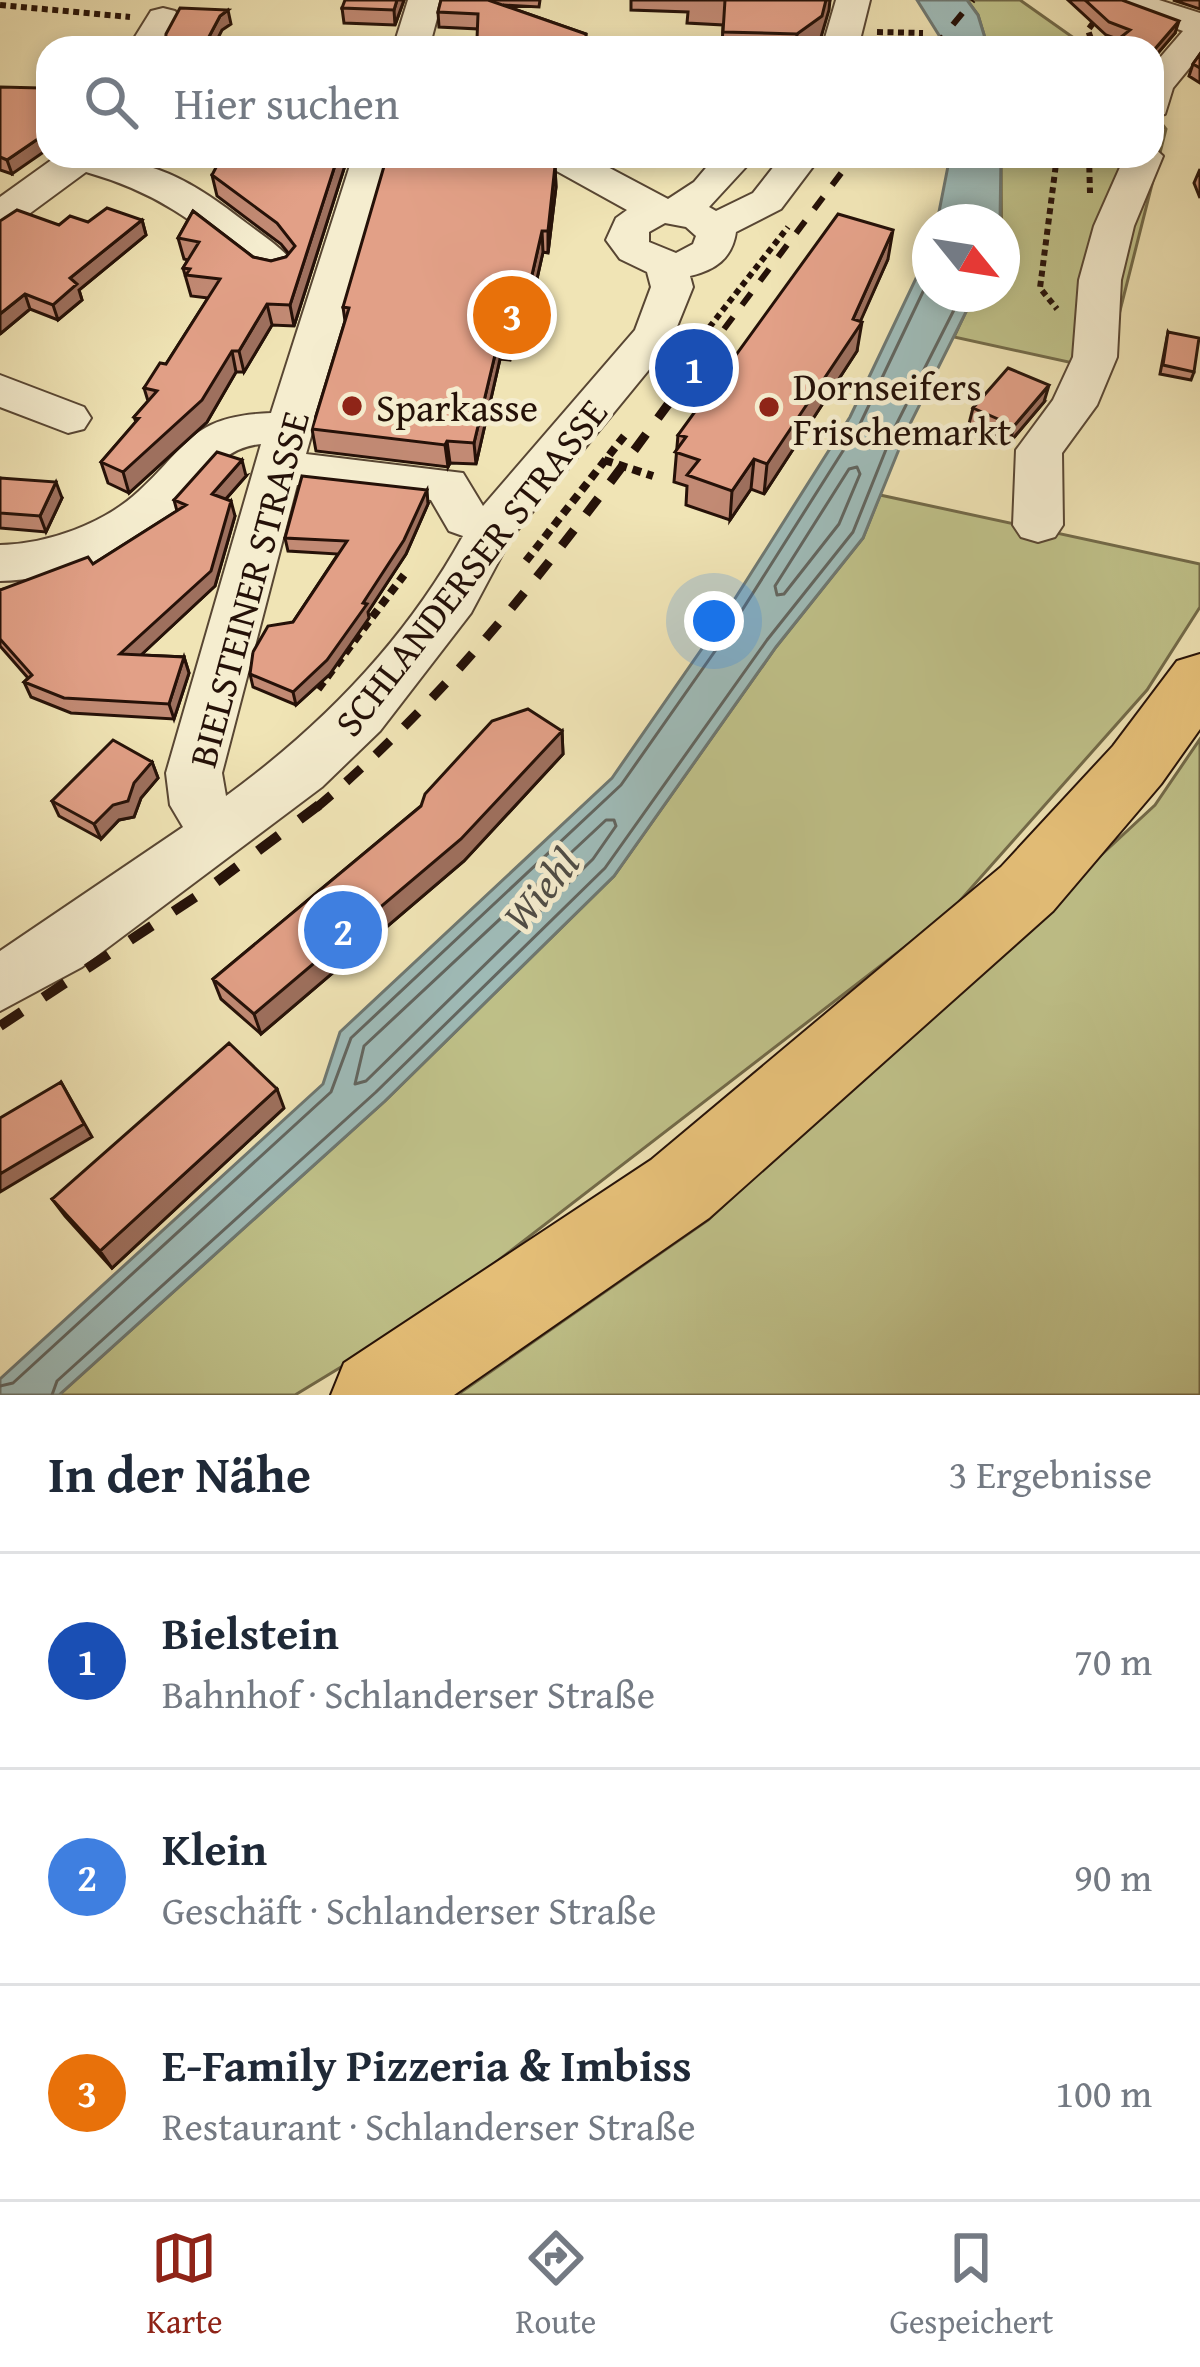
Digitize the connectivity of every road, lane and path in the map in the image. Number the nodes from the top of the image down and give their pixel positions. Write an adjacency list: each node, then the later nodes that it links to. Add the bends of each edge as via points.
1 (425, 0): 8 (street)
2 (853, 0): 9 (street)
3 (1129, 0): 5 (street)
4 (0, 5): 6 (path)
5 (1200, 23)
6 (154, 33)
7 (1200, 33): 10 (street)
8 (414, 36)
9 (843, 36)
10 (1164, 75)
11 (66, 168): 19 (street)
12 (118, 168): 22 (street, via 197,204)
13 (368, 168): 27 (street, BIELSTEINER STRASSE)
14 (573, 168): 21 (street, via 591,190)
15 (727, 168): 21 (street)
16 (793, 168): 21 (street, via 767,201)
17 (1055, 168): 24 (path, via 1040,288)
18 (1139, 168): 24 (street, via 1100,280)
19 (3, 210)
20 (796, 216): 23 (path)
21 (676, 233): 30 (street, SCHLANDERSER STRASSE, via 707,279 698,300 655,334)
22 (274, 265)
23 (724, 309)
24 (1095, 357): 29 (street, via 1074,405 1039,450)
25 (0, 390): 26 (street)
26 (68, 418)
27 (284, 448): 30 (street, via 446,485 466,518); 31 (street, via 246,430 213,441 151,508 122,526); 35 (street, BIELSTEINER STRASSE, via 194,773 199,805)
28 (653, 476): 30 (path, via 605,460)
29 (1038, 525)
30 (509, 545): 35 (street, SCHLANDERSER STRASSE, via 453,600 361,716)
31 (2, 566)
32 (404, 574): 34 (path)
33 (1200, 679): 37 (main road, via 1027,890 680,1189)
34 (305, 706)
35 (218, 835): 36 (street)
36 (0, 983)
37 (376, 1395)

